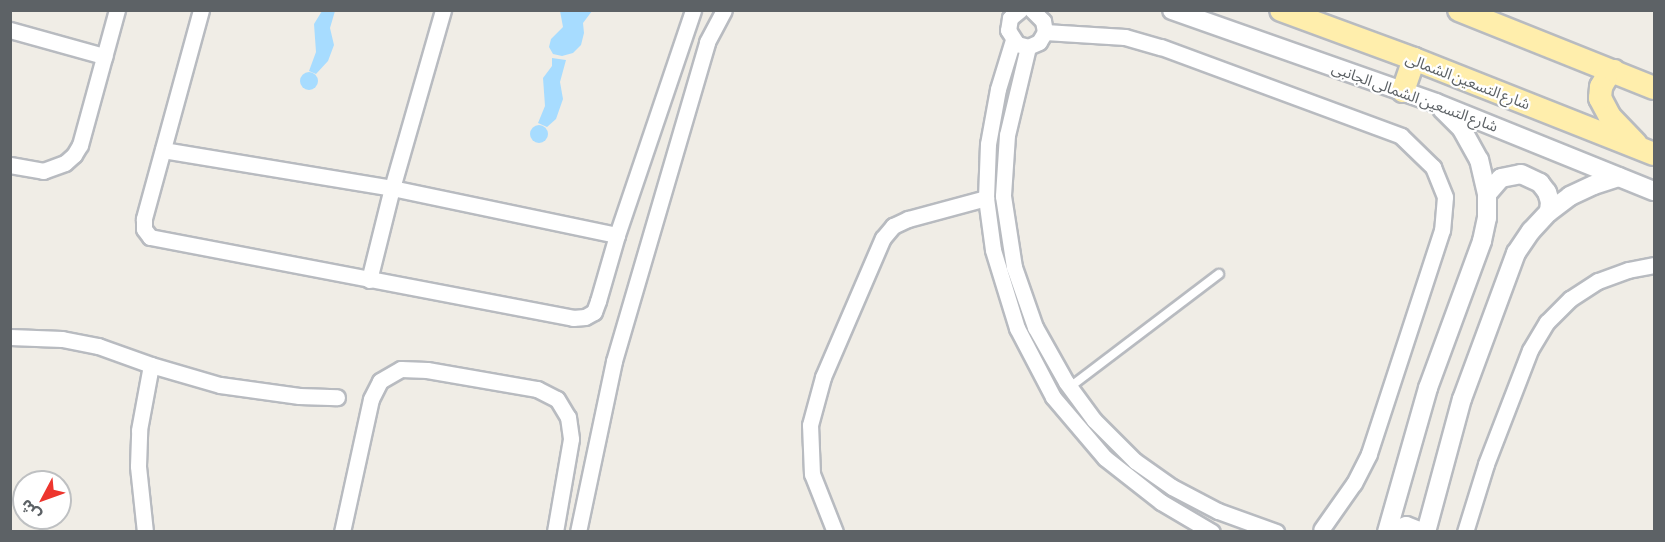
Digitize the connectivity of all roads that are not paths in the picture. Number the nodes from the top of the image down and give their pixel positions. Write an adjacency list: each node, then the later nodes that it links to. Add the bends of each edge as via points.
1 (117, 10): 15 (street)
2 (201, 10): 21 (street)
3 (443, 10): 25 (street)
4 (693, 10): 30 (street)
5 (724, 10): 41 (street, via 707,42 614,361)
6 (1172, 10): 19 (street, شارع التسعين الشمالى الجانبى)
7 (1281, 10): 16 (main road, شارع التسعين الشمالى)
8 (1459, 10): 17 (main road)
9 (1014, 12): 13 (street, via 1008,30)
10 (1038, 12): 12 (street)
11 (10, 30): 15 (street)
12 (1045, 32): 14 (street, via 1039,42); 45 (street, via 1125,37 1161,47 1401,136 1433,167 1444,197 1442,230 1369,454 1354,483)
13 (1012, 40): 14 (street); 28 (street, via 988,144)
14 (1028, 46): 36 (street, via 1006,135 1004,196 1014,267 1035,327)
15 (104, 56): 23 (street, via 74,155 65,164 43,171)
16 (1414, 59): 19 (main road); 22 (main road, شارع التسعين الشمالى)
17 (1614, 71): 18 (main road); 22 (main road, via 1601,87 1600,98 1610,117)
18 (1654, 88)
19 (1403, 91): 20 (street, شارع التسعين الشمالى الجانبى)
20 (1436, 103): 24 (street, شارع التسعين الشمالى الجانبى); 27 (street, via 1462,129 1479,160)
21 (163, 150): 25 (street); 33 (street, via 144,219 144,229 150,237)
22 (1647, 151)
23 (10, 165)
24 (1619, 177): 26 (street, شارع التسعين الشمالى الجانبى); 29 (street, via 1586,188)
25 (392, 188): 30 (street); 33 (street)
26 (1654, 191)
27 (1487, 194): 29 (street, via 1501,178 1521,174 1540,183 1547,192); 46 (street, via 1482,241 1428,388)
28 (986, 198): 42 (street, via 908,219 893,226 882,238 823,377 810,425 812,474); 43 (street, via 993,250 1017,328 1053,396 1105,458 1161,502)
29 (1549, 212): 47 (street, via 1516,253 1462,399)
30 (617, 235): 33 (street, via 594,312 585,317 573,318)
31 (1654, 266): 48 (street, via 1598,281 1570,299 1547,322 1530,350)
32 (1219, 274): 36 (lane)
33 (369, 280)
34 (10, 337): 35 (street, via 89,344)
35 (151, 365): 37 (street, via 220,385); 38 (street, via 138,457)
36 (1070, 387): 44 (street, via 1094,420 1135,461 1218,511)
37 (337, 397)
38 (145, 531)
39 (342, 531): 40 (street, via 371,399 380,381 401,369 427,369 537,389 556,399 568,417 571,439)
40 (555, 531)
41 (578, 531)
42 (835, 531)
43 (1212, 531)
44 (1276, 531)
45 (1318, 531)
46 (1388, 531): 47 (street, via 1406,526)
47 (1424, 531)
48 (1465, 531)

